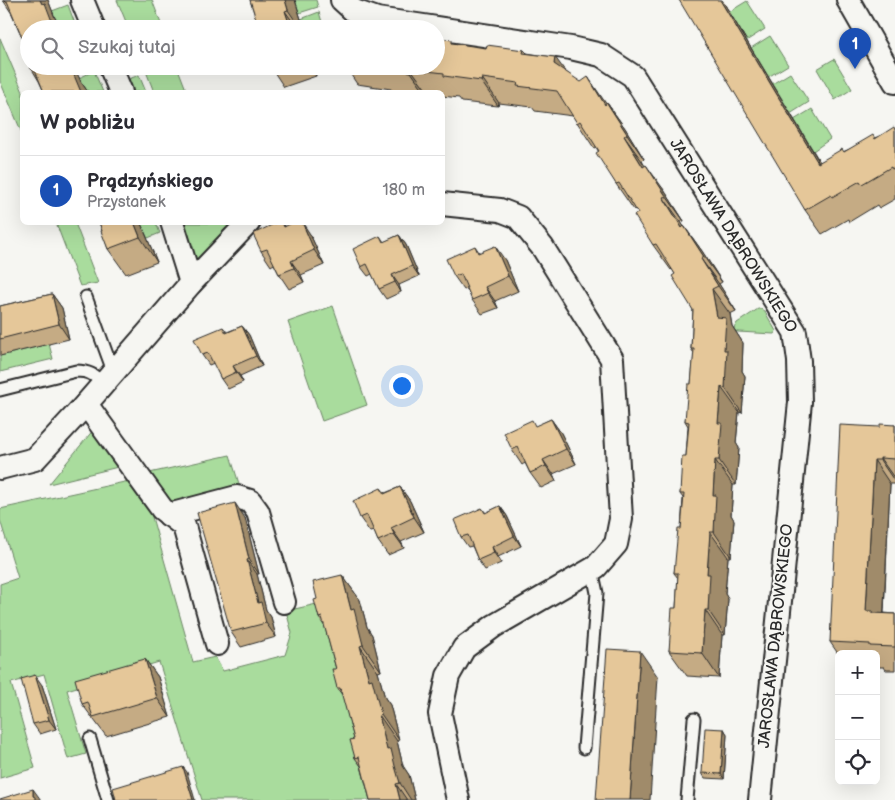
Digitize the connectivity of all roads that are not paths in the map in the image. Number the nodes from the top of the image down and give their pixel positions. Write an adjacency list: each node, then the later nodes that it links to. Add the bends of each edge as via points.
1 (82, 0): 4 (street)
2 (342, 0): 5 (street, JAROSŁAWA DĄBROWSKIEGO, via 354,11)
3 (848, 0): 8 (street)
4 (90, 20)
5 (385, 20)
6 (445, 29): 29 (street, JAROSŁAWA DĄBROWSKIEGO, via 601,55 633,76 795,332 800,402)
7 (114, 75): 9 (street)
8 (895, 82)
9 (120, 90)
10 (445, 204): 20 (street, via 500,210 518,217 543,248 612,359 621,519 616,544)
11 (173, 225): 13 (street)
12 (246, 225): 13 (street)
13 (191, 283): 15 (street)
14 (86, 297): 15 (lane)
15 (108, 377): 16 (lane, via 76,371); 17 (street)
16 (0, 390)
17 (86, 404): 18 (street, via 35,459); 19 (street)
18 (0, 468)
19 (169, 515): 21 (street, via 237,498 250,501 258,512); 22 (street, via 184,526)
20 (592, 569): 25 (lane, via 597,593); 27 (street, via 494,626 464,648 448,676 440,714)
21 (284, 602)
22 (217, 644)
23 (694, 719): 28 (lane)
24 (90, 739): 26 (lane)
25 (584, 748)
26 (108, 800)
27 (458, 800)
28 (687, 800)
29 (760, 800)

